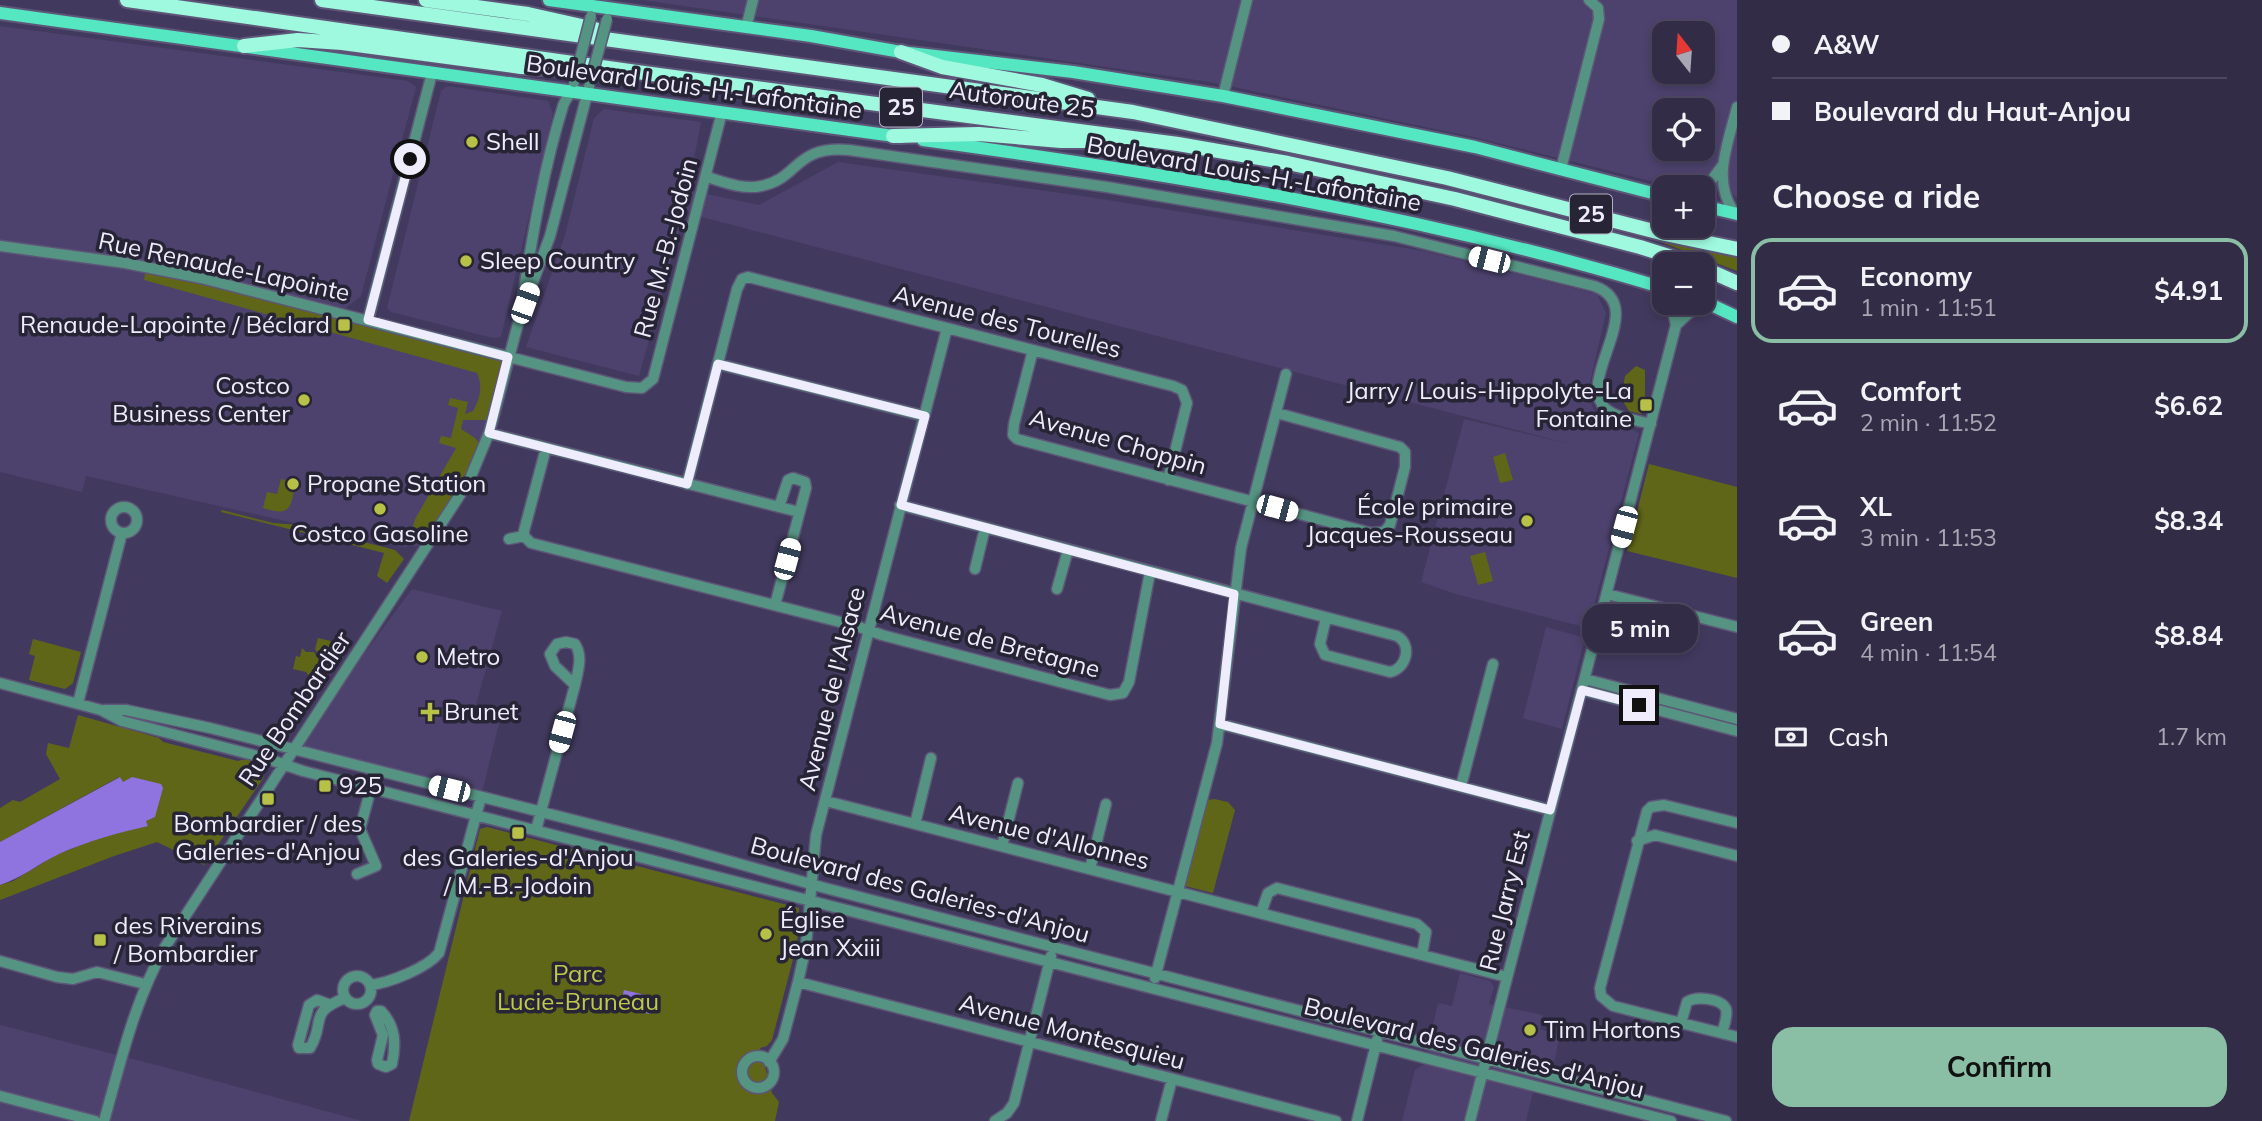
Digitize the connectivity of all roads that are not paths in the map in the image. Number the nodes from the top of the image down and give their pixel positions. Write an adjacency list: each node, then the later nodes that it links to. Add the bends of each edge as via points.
1 (127, 0): 16 (highway, Autoroute 25 / 25)
2 (322, 0): 13 (highway, Autoroute 25 / 25)
3 (426, 0): 13 (highway, via 528,14)
4 (549, 0): 8 (main road)
5 (753, 0): 11 (street)
6 (1247, 0): 19 (street)
7 (1589, 0): 26 (street, via 1598,8 1599,19)
8 (593, 7): 9 (main road); 17 (street, Rue Bombardier, bridge)
9 (610, 9): 11 (main road); 18 (street, Rue Bombardier, bridge)
10 (0, 13): 12 (main road, Boulevard Louis-H.-Lafontaine)
11 (746, 27): 14 (main road)
12 (244, 46): 15 (main road, Boulevard Louis-H.-Lafontaine); 16 (highway, via 299,40 521,67)
13 (696, 51): 22 (highway, Autoroute 25 / 25)
14 (901, 52): 19 (main road); 22 (highway)
15 (432, 73): 17 (main road, Boulevard Louis-H.-Lafontaine); 46 (street)
16 (644, 73): 24 (highway, Autoroute 25 / 25)
17 (573, 87): 18 (main road, Boulevard Louis-H.-Lafontaine); 47 (street, Rue Bombardier, via 564,102 554,141)
18 (589, 89): 21 (main road, Boulevard Louis-H.-Lafontaine); 47 (street, Rue Bombardier, via 550,236)
19 (1223, 96): 26 (main road, via 1385,127)
20 (1737, 107): 25 (street)
21 (722, 112): 23 (main road, Boulevard Louis-H.-Lafontaine); 28 (street, Rue M.-B.-Jodoin)
22 (1133, 112): 32 (highway, Autoroute 25 / 25, via 1437,176)
23 (893, 136): 24 (highway); 41 (main road, Boulevard Louis-H.-Lafontaine, via 1357,211)
24 (1158, 140): 38 (highway, Autoroute 25 / 25, via 1455,199)
25 (1722, 166): 27 (street); 31 (street, via 1724,196)
26 (1561, 169): 29 (main road)
27 (1715, 175)
28 (706, 177): 54 (street, Rue M.-B.-Jodoin, via 653,379); 57 (street, Boulevard Louis-H.-Lafontaine, via 759,187 814,152 849,150 1107,187 1394,236 1581,283 1603,290 1615,306 1598,389 1604,407)
29 (1652, 193)
30 (1715, 209): 31 (main road)
31 (1736, 214)
32 (1652, 231)
33 (1684, 238): 37 (highway, Autoroute 25 / 25)
34 (1706, 238): 35 (highway)
35 (1737, 241)
36 (0, 246): 46 (street, Rue Renaude-Lapointe, via 168,271)
37 (1737, 249)
38 (1654, 252)
39 (1715, 273): 40 (highway)
40 (1737, 283)
41 (1652, 285)
42 (1715, 306): 45 (main road)
43 (1674, 315): 48 (street, Rue Jarry Est)
44 (1687, 315): 48 (street)
45 (1737, 317)
46 (368, 320): 51 (street, Rue Renaude-Lapointe)
47 (519, 320): 51 (street, Rue Bombardier)
48 (1676, 325): 57 (street, Rue Jarry Est)
49 (947, 328): 50 (street, Avenue des Tourelles); 52 (street, Avenue des Tourelles, via 748,277 737,289); 56 (street, Avenue de l'Alsace)
50 (1033, 350): 60 (street, Avenue des Tourelles, via 1182,390 1186,410); 60 (street, Avenue Choppin, via 1014,424 1017,439)
51 (508, 357): 54 (street, Rue Renaude-Lapointe); 58 (street, Rue Bombardier)
52 (718, 364): 56 (street); 61 (street)
53 (1286, 374): 55 (street)
54 (642, 388)
55 (1277, 413): 62 (street); 62 (street, Avenue Choppin, via 1400,447 1406,460 1391,520 1384,532 1371,533)
56 (925, 416): 63 (street, Avenue de l'Alsace)
57 (1651, 424): 75 (street, Rue Jarry Est)
58 (489, 433): 59 (street); 90 (street, Rue Bombardier, via 462,493)
59 (546, 448): 61 (street); 68 (street)
60 (1168, 480): 62 (street, Avenue Choppin)
61 (687, 484): 64 (street)
62 (1253, 502): 74 (street)
63 (901, 505): 66 (street); 79 (street, Avenue de l'Alsace)
64 (779, 507): 65 (street); 65 (street, via 786,482 793,478 807,485)
65 (799, 512): 76 (street)
66 (985, 528): 70 (street); 71 (street)
67 (122, 533): 85 (street)
68 (524, 536): 69 (street); 76 (street, Avenue de Bretagne, via 531,543)
69 (509, 539)
70 (1068, 550): 72 (street); 73 (street)
71 (975, 569)
72 (1150, 572): 74 (street); 79 (street, Avenue de Bretagne, via 1129,682 1123,693 1116,695)
73 (1057, 589)
74 (1234, 594): 77 (street); 88 (street)
75 (1606, 594): 78 (street); 81 (street, Rue Jarry Est)
76 (775, 605): 79 (street, Avenue de Bretagne)
77 (1326, 618): 77 (street, via 1400,637 1406,647 1403,664 1390,672 1329,658 1320,644)
78 (1737, 628)
79 (868, 630): 97 (street, Avenue de l'Alsace)
80 (1493, 664): 94 (street)
81 (1585, 679): 84 (street, Rue Jarry Est); 87 (street)
82 (0, 683): 85 (street, Boulevard des Galeries-d'Anjou)
83 (575, 685): 100 (street)
84 (1582, 690): 89 (street); 99 (street, Rue Jarry Est)
85 (78, 703): 86 (street, Boulevard des Galeries-d'Anjou)
86 (101, 709): 90 (street, Boulevard des Galeries-d'Anjou, via 126,710); 92 (street, Boulevard des Galeries-d'Anjou, via 122,721)
87 (1737, 719)
88 (1220, 724): 94 (street); 113 (street)
89 (1737, 731)
90 (293, 750): 92 (street, Rue Bombardier); 96 (street, Boulevard des Galeries-d'Anjou)
91 (931, 758): 103 (street)
92 (283, 764): 95 (street, Boulevard des Galeries-d'Anjou); 123 (street, Rue Bombardier)
93 (1018, 783): 107 (street)
94 (1461, 786): 99 (street)
95 (371, 788): 101 (street, Boulevard des Galeries-d'Anjou); 111 (street, via 360,829 376,866)
96 (481, 797): 100 (street, Boulevard des Galeries-d'Anjou); 101 (street)
97 (825, 801): 103 (street, Avenue d'Allonnes); 112 (street, Avenue de l'Alsace)
98 (1106, 804): 110 (street)
99 (1550, 810): 121 (street, Rue Jarry Est)
100 (540, 813): 104 (street); 106 (street, Boulevard des Galeries-d'Anjou)
101 (476, 815): 104 (street, Boulevard des Galeries-d'Anjou); 124 (street, via 439,953 425,965)
102 (1737, 823): 105 (street, via 1657,805 1644,816)
103 (915, 824): 107 (street, Avenue d'Allonnes)
104 (536, 830): 109 (street, Boulevard des Galeries-d'Anjou)
105 (1637, 841): 108 (street, via 1655,835); 130 (street, via 1601,979 1601,996 1613,1006)
106 (672, 845): 109 (street); 112 (street, Boulevard des Galeries-d'Anjou)
107 (1002, 846): 110 (street, Avenue d'Allonnes)
108 (1737, 856)
109 (667, 864): 114 (street, Boulevard des Galeries-d'Anjou)
110 (1090, 869): 113 (street, Avenue d'Allonnes)
111 (357, 874)
112 (811, 883): 114 (street, Avenue de l'Alsace); 116 (street, Boulevard des Galeries-d'Anjou)
113 (1178, 891): 115 (street, Avenue d'Allonnes); 120 (street)
114 (810, 899): 119 (street, Boulevard des Galeries-d'Anjou); 122 (street, Avenue de l'Alsace)
115 (1261, 913): 117 (street, Avenue d'Allonnes); 117 (street, via 1268,892 1277,888 1417,924 1426,932)
116 (1054, 947): 119 (street); 120 (street, Boulevard des Galeries-d'Anjou)
117 (1422, 955): 121 (street, Avenue d'Allonnes)
118 (0, 961): 123 (street, via 65,978 97,972)
119 (1050, 961): 125 (street, Boulevard des Galeries-d'Anjou); 134 (street)
120 (1157, 973): 125 (street); 131 (street, Boulevard des Galeries-d'Anjou)
121 (1507, 977): 136 (street, Rue Jarry Est)
122 (798, 982): 134 (street, Avenue Montesquieu); 137 (street, Avenue de l'Alsace, via 783,1039)
123 (145, 984): 142 (street, Rue Bombardier)
124 (370, 985): 126 (street, via 363,978 351,978 344,985); 127 (street)
125 (1153, 987): 135 (street, Boulevard des Galeries-d'Anjou)
126 (345, 998): 127 (street, via 355,1004); 128 (street)
127 (366, 1001): 129 (street)
128 (328, 1004): 128 (street, via 317,1000 309,1005 299,1048 313,1044 319,1017)
129 (377, 1012): 129 (street, via 383,1035 377,1060 386,1067 395,1048 393,1030 385,1015)
130 (1681, 1023): 132 (street); 132 (street, via 1687,1002 1697,997 1725,1008)
131 (1379, 1031): 135 (street); 136 (street, Boulevard des Galeries-d'Anjou)
132 (1722, 1033): 133 (street)
133 (1737, 1037)
134 (1029, 1042): 139 (street, Avenue Montesquieu); 143 (street, via 1014,1103)
135 (1376, 1045): 138 (street, Boulevard des Galeries-d'Anjou); 146 (street)
136 (1486, 1059): 138 (street, Rue Jarry Est); 149 (street, Boulevard des Galeries-d'Anjou)
137 (769, 1062)
138 (1482, 1072): 147 (street, Rue Jarry Est); 148 (street, Boulevard des Galeries-d'Anjou)
139 (1172, 1079): 144 (street); 145 (street, Avenue Montesquieu)
140 (0, 1096): 141 (street)
141 (95, 1121)
142 (104, 1121)
143 (995, 1121)
144 (1161, 1121)
145 (1336, 1121)
146 (1357, 1121)
147 (1470, 1121)
148 (1671, 1121)
149 (1726, 1121)

